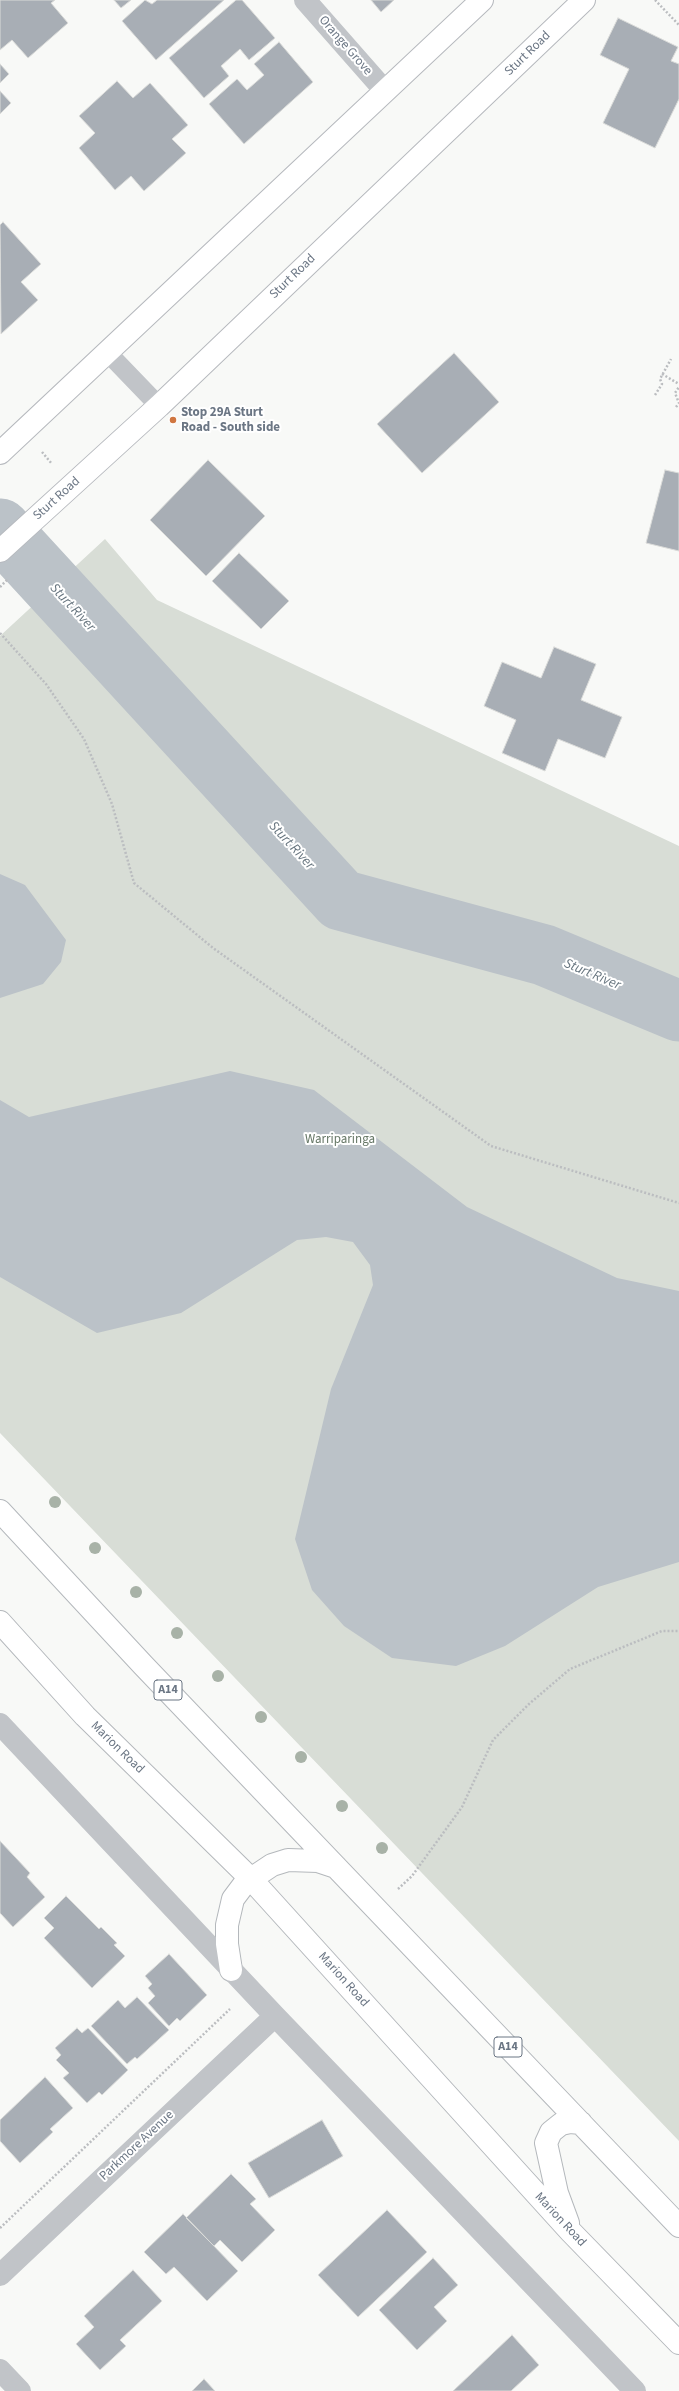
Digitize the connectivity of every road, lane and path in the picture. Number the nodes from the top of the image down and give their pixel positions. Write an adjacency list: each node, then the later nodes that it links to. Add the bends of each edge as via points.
1 (305, 0): 6 (street, Orange Grove)
2 (482, 0): 6 (main road)
3 (584, 0): 13 (main road, Sturt Road)
4 (655, 0): 5 (path)
5 (679, 25)
6 (385, 91): 7 (main road)
7 (108, 353): 13 (lane); 15 (main road)
8 (671, 359): 9 (path)
9 (662, 374): 10 (path); 12 (path, via 662,384)
10 (679, 384)
11 (679, 387): 14 (path, via 675,393 679,403)
12 (655, 395)
13 (159, 406): 17 (main road, Sturt Road)
14 (676, 407)
15 (24, 430): 16 (main road); 17 (path)
16 (0, 453)
17 (71, 486): 18 (main road, Sturt Road)
18 (0, 551)
19 (0, 633): 20 (path, via 46,684 84,739 112,804 134,883 214,948 491,1146)
20 (679, 1203)
21 (0, 1511): 25 (main road, A14, via 143,1665)
22 (0, 1622): 26 (main road, Marion Road, via 85,1716)
23 (679, 1631): 27 (path, via 662,1631 570,1669 529,1704 493,1740 462,1807 412,1876)
24 (0, 1724): 28 (street)
25 (338, 1868): 26 (main road, via 318,1861 288,1860); 27 (main road, A14)
26 (251, 1879): 28 (main road, via 236,1893 230,1910 227,1940); 34 (main road, Marion Road)
27 (378, 1910): 31 (main road, A14)
28 (231, 1970): 30 (street)
29 (233, 2006): 33 (path)
30 (275, 2016): 35 (street, Parkmore Avenue); 39 (street)
31 (581, 2123): 32 (main road, A14); 34 (main road, via 561,2124 551,2132 546,2143 557,2193)
32 (679, 2226)
33 (0, 2228)
34 (571, 2232): 36 (main road, Marion Road)
35 (0, 2275)
36 (679, 2343)
37 (0, 2370): 38 (street)
38 (20, 2391)
39 (635, 2391)

